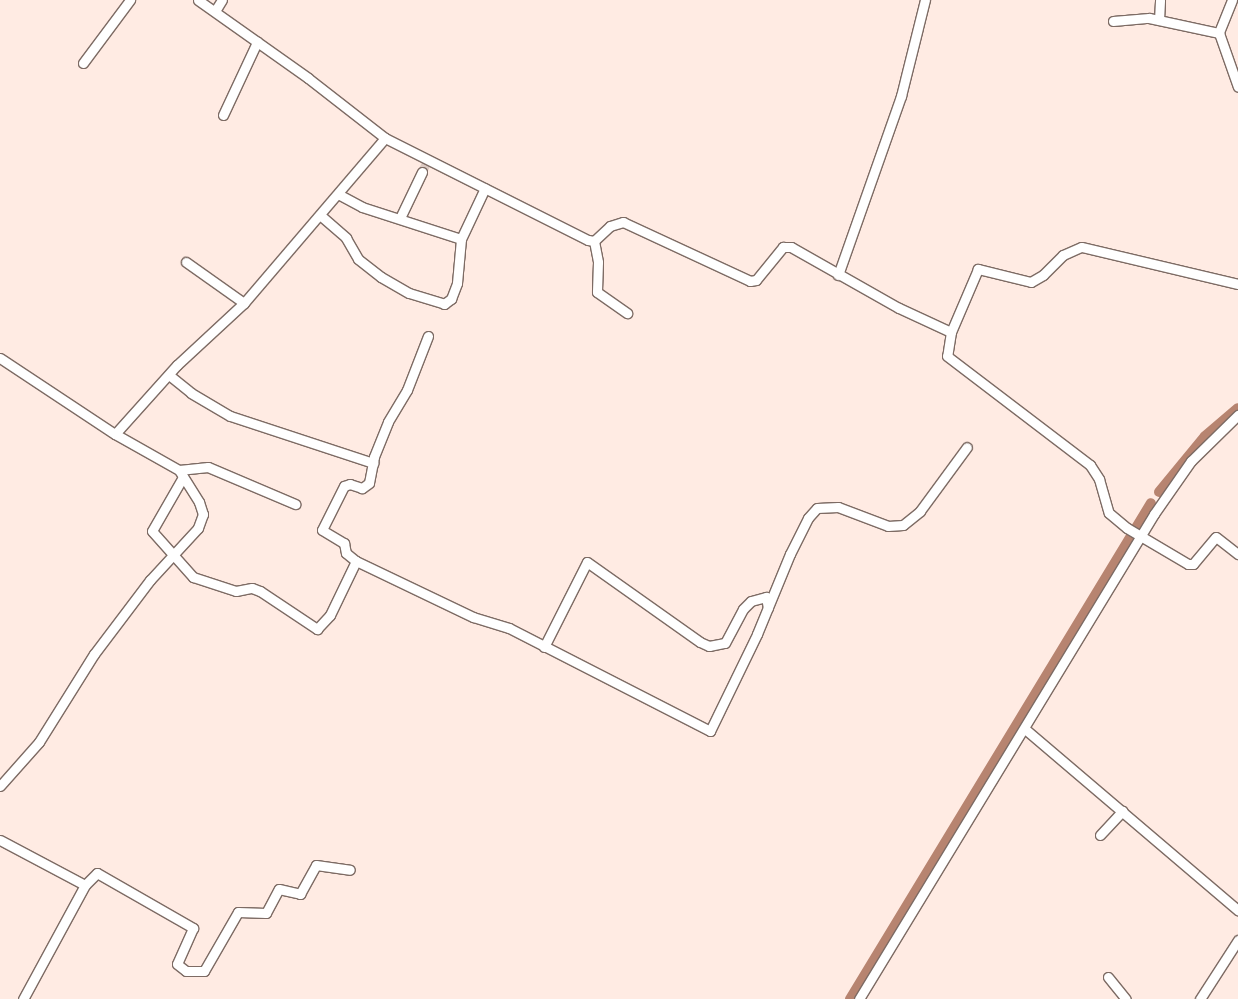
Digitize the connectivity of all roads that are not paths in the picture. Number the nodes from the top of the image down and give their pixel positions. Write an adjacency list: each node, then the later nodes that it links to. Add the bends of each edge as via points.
1 (130, 0): 12 (street)
2 (198, 0): 7 (street)
3 (222, 0): 7 (street)
4 (1160, 0): 8 (street)
5 (1232, 0): 10 (street)
6 (923, 1): 24 (street, via 901,96)
7 (215, 11): 11 (street)
8 (1159, 20): 9 (street, via 1135,18); 10 (street)
9 (1113, 21)
10 (1219, 33): 13 (street)
11 (257, 42): 14 (street); 15 (street)
12 (83, 62)
13 (1238, 87)
14 (223, 114)
15 (385, 138): 16 (street); 18 (street)
16 (425, 165): 17 (street); 20 (street)
17 (485, 188): 21 (street); 22 (street)
18 (338, 194): 19 (street); 20 (street, via 362,207)
19 (320, 215): 21 (street, via 346,238 358,260 369,269 409,293 444,304 451,299 457,283); 26 (street)
20 (400, 218): 21 (street)
21 (461, 239)
22 (594, 241): 24 (street, via 619,222 747,281 756,280 788,246); 27 (street, via 598,262 597,292)
23 (186, 262): 26 (street)
24 (838, 275): 28 (street)
25 (1238, 284): 28 (street, via 1081,247 1063,255 1044,275 1031,282 978,269)
26 (244, 303): 31 (street)
27 (627, 313)
28 (951, 332): 38 (street, via 948,358 1090,465 1099,480 1108,513)
29 (428, 336): 35 (street, via 407,390 388,422)
30 (0, 358): 33 (street)
31 (169, 374): 33 (street); 35 (street, via 191,393 230,416)
32 (1238, 416): 38 (street, via 1191,461)
33 (115, 434): 36 (street)
34 (967, 447): 42 (street, via 920,511 904,525 888,526 838,507 817,508 808,518)
35 (373, 463): 41 (street, via 366,488 344,486 322,528 323,532 344,543 346,553)
36 (181, 473): 37 (street, via 208,467); 40 (street, via 152,531); 40 (street, via 199,502 203,519)
37 (295, 504)
38 (1139, 535): 39 (street, via 1188,564 1193,564 1216,537); 44 (street)
39 (1238, 554)
40 (173, 556): 41 (street, via 193,577 236,591 252,588 260,591 317,629 330,615); 45 (street, via 150,580 94,654 39,742)
41 (356, 561): 43 (street, via 473,617 509,628)
42 (768, 608): 43 (street, via 710,731); 43 (street, via 766,597 751,601 725,643 709,646 588,562)
43 (544, 647)
44 (1024, 728): 46 (street); 55 (street)
45 (0, 786)
46 (1122, 810): 47 (street); 51 (street)
47 (1100, 835)
48 (0, 840): 50 (street)
49 (350, 870): 50 (street, via 316,865 300,894 279,889 266,913 238,912 204,971 186,971 177,964 193,928 97,873)
50 (85, 885): 54 (street)
51 (1238, 910)
52 (1238, 940): 57 (street)
53 (1108, 977): 56 (street)
54 (23, 999)
55 (859, 999)
56 (1126, 999)
57 (1200, 999)

